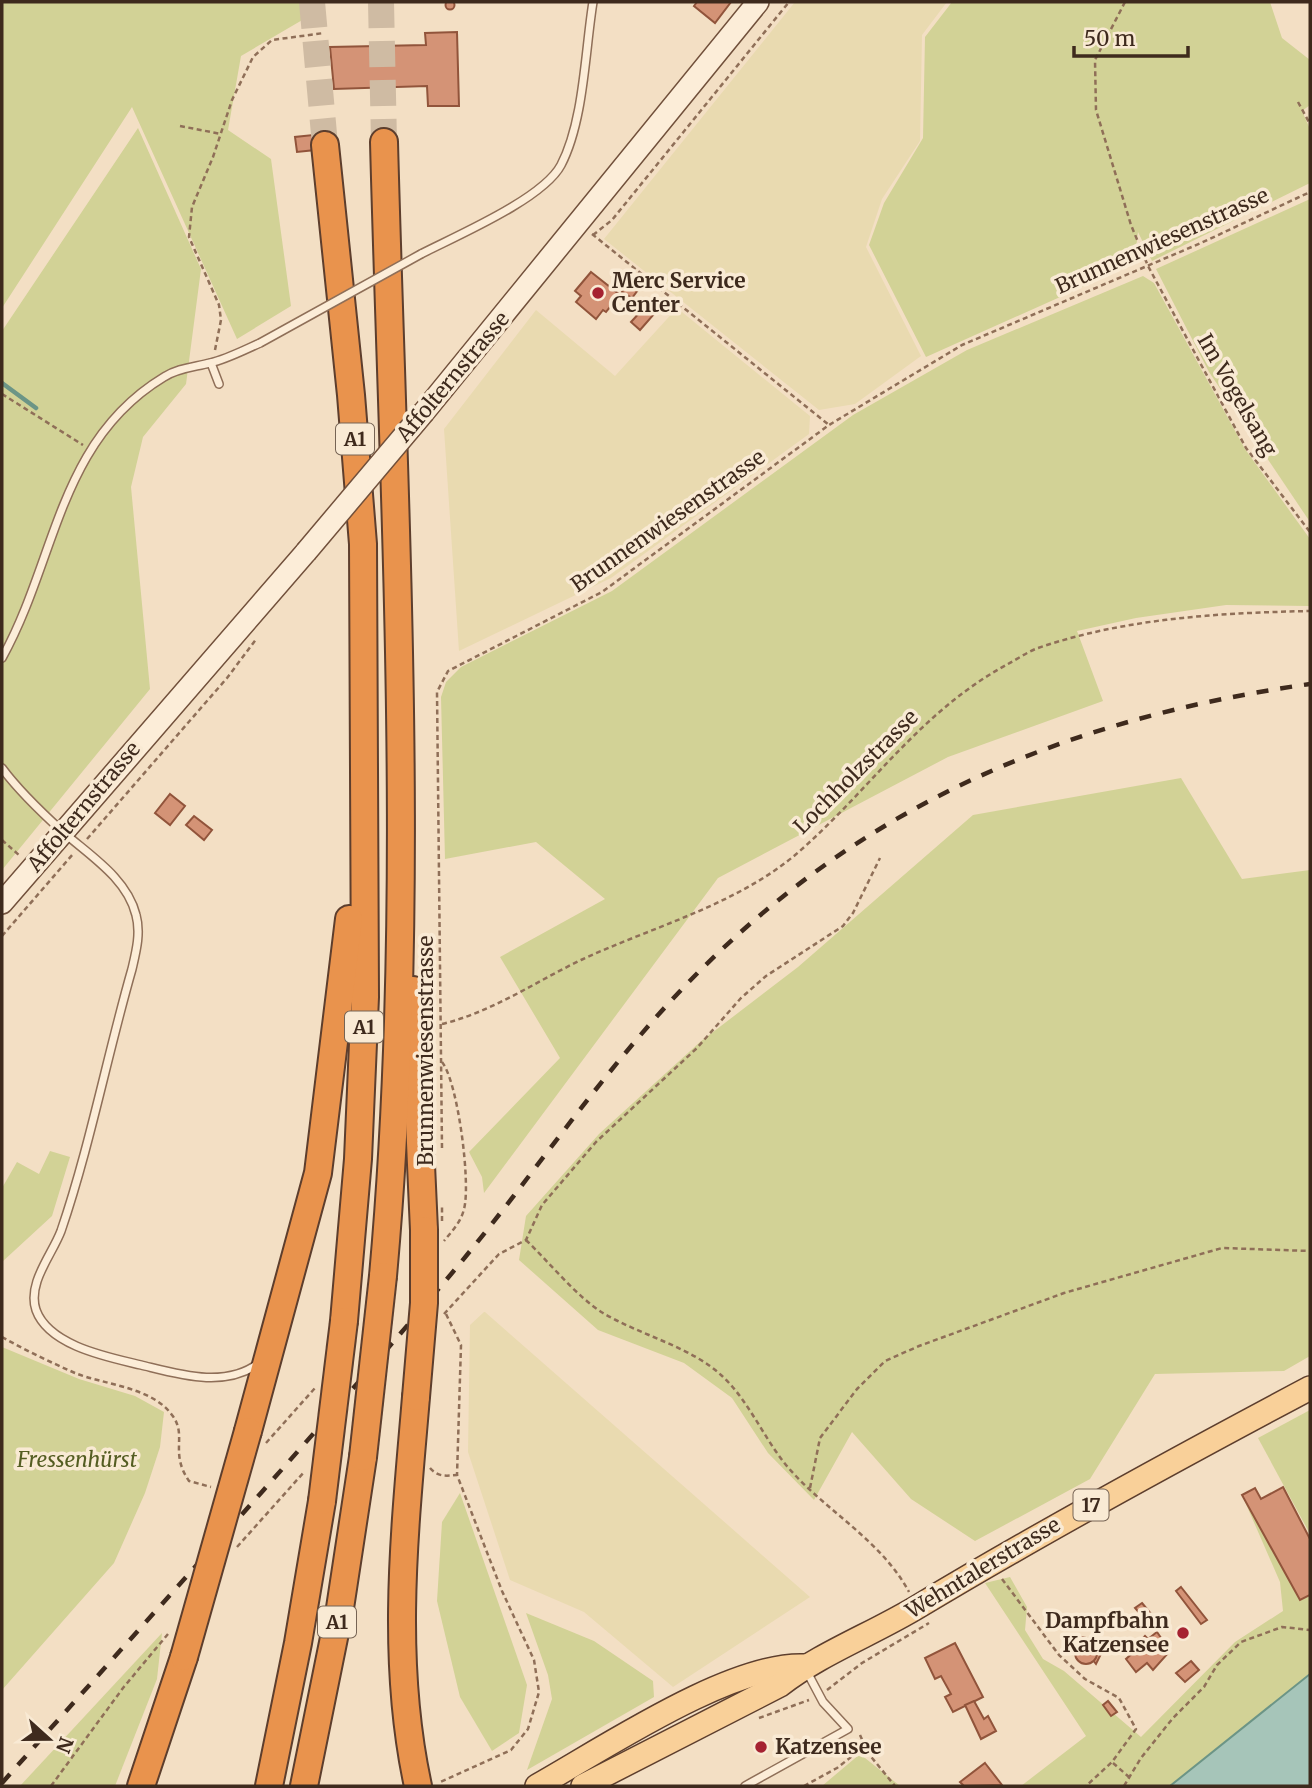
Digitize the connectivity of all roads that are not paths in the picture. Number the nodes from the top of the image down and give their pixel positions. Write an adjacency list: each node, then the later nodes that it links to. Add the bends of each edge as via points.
1 (593, 2): 5 (lane, bridge, via 574,126 560,167 528,198 260,343)
2 (758, 2): 10 (street, Affolternstrasse, bridge, via 424,412)
3 (384, 142): 12 (highway, A1)
4 (326, 145): 8 (highway, A1, via 363,544)
5 (211, 363): 6 (lane); 7 (lane, via 167,375 144,391 121,410 89,449 64,498 25,614)
6 (219, 384)
7 (2, 657)
8 (364, 733): 13 (highway, via 355,791 346,964 325,1128 318,1173); 17 (highway, A1, bridge, via 362,1079 344,1321 321,1502)
9 (2, 768): 10 (lane)
10 (63, 832): 11 (street, Affolternstrasse); 13 (lane, via 128,894 137,916 138,944 66,1213 35,1289 37,1312 55,1333 88,1350 187,1375 240,1374)
11 (2, 903)
12 (400, 912): 18 (highway, A1, bridge, via 396,1080 383,1276 342,1595); 19 (highway, bridge, via 416,1007 424,1230 424,1303 400,1630 405,1712)
13 (270, 1353): 16 (highway, bridge, via 184,1657)
14 (1310, 1388): 15 (main road, Wehntalerstrasse / 17, via 991,1561 840,1651)
15 (804, 1666): 20 (main road, Wehntalerstrasse / 17, via 758,1671 703,1694); 21 (main road, Wehntalerstrasse / 17, via 780,1685); 22 (lane, via 822,1701 848,1729)
16 (141, 1786)
17 (269, 1786)
18 (304, 1786)
19 (418, 1786)
20 (537, 1786)
21 (583, 1786)
22 (745, 1786)

